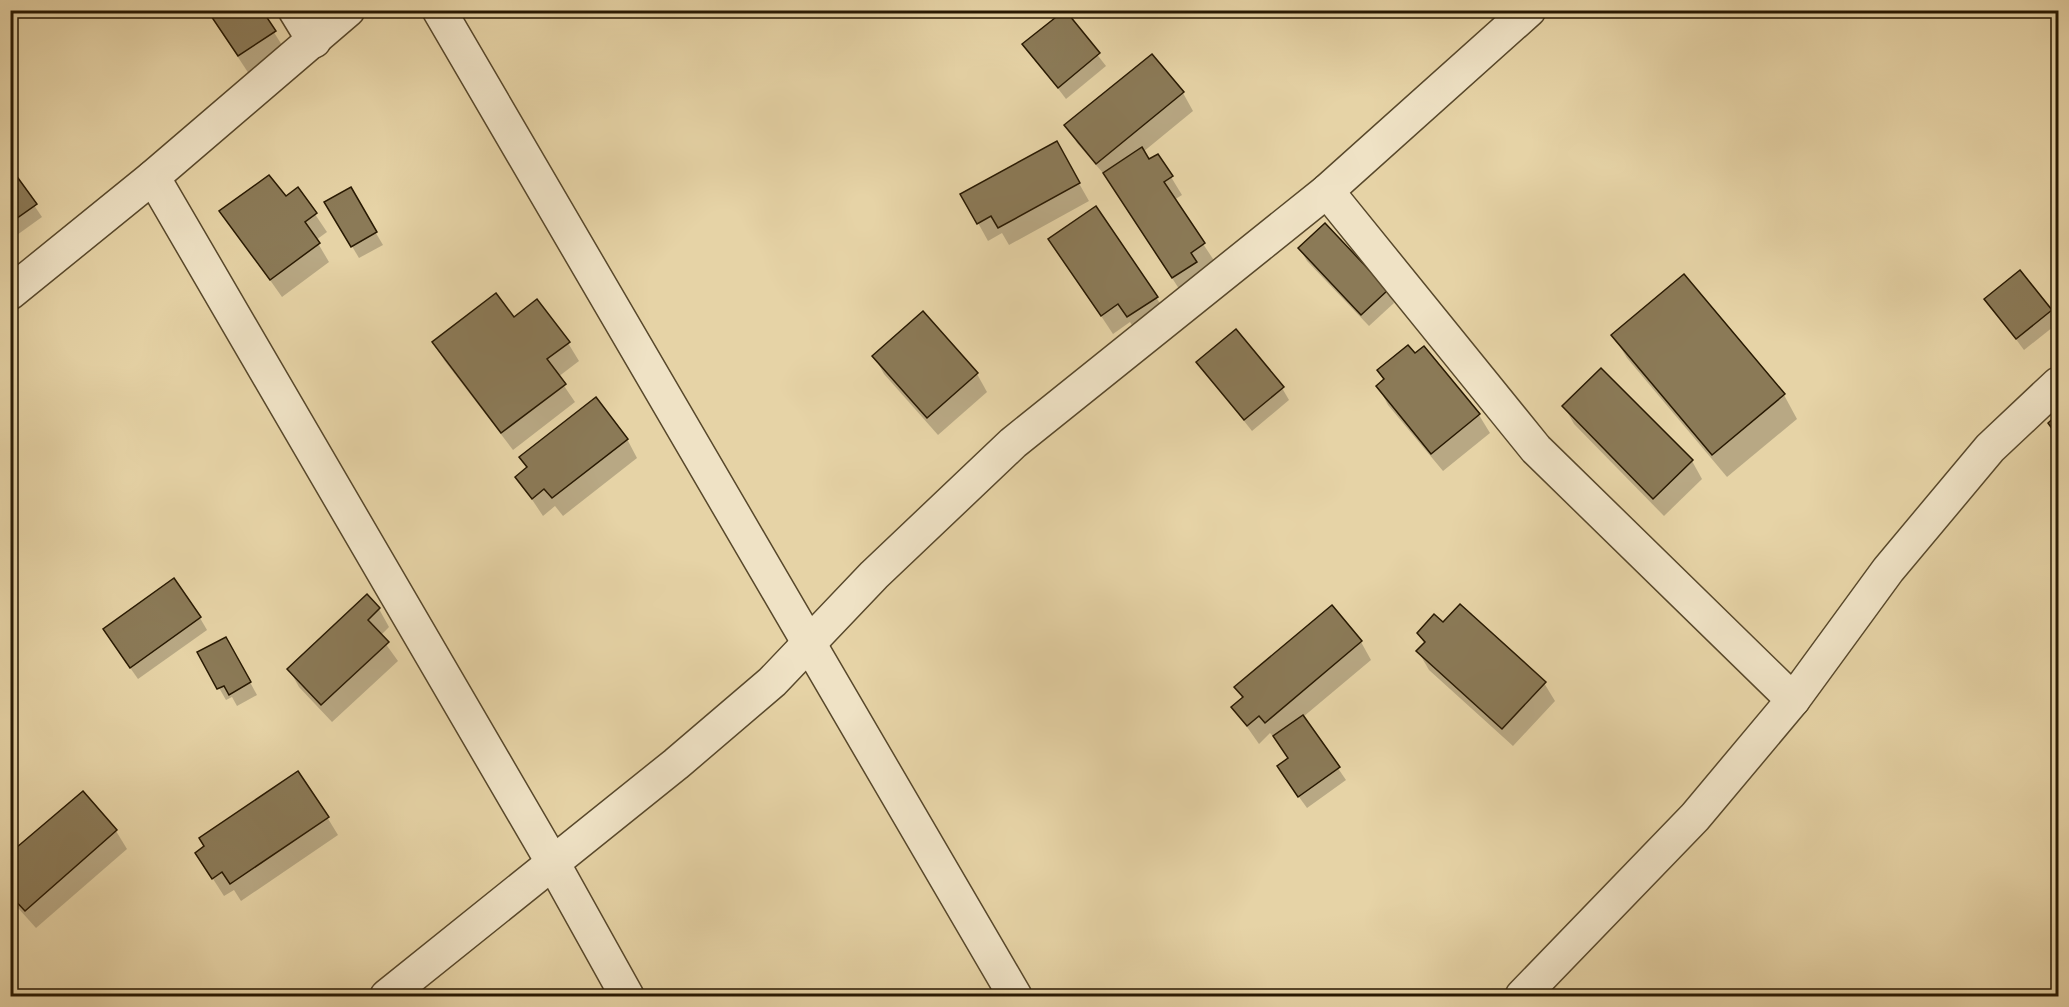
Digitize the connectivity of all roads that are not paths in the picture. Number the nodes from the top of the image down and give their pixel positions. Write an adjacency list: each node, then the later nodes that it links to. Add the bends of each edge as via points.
1 (295, 10): 5 (street)
2 (348, 10): 5 (street)
3 (439, 10): 10 (street)
4 (1529, 10): 7 (street)
5 (314, 41): 6 (street)
6 (153, 177): 8 (street); 12 (street)
7 (1327, 191): 10 (street, via 1013,443 874,575); 11 (street, via 1536,449)
8 (10, 293)
9 (2058, 384): 11 (street, via 1990,448 1888,570)
10 (809, 644): 12 (street, via 772,682 676,765); 15 (street)
11 (1793, 700): 16 (street, via 1695,818)
12 (553, 863): 13 (street); 14 (street)
13 (387, 996)
14 (627, 996)
15 (1015, 996)
16 (1522, 996)

